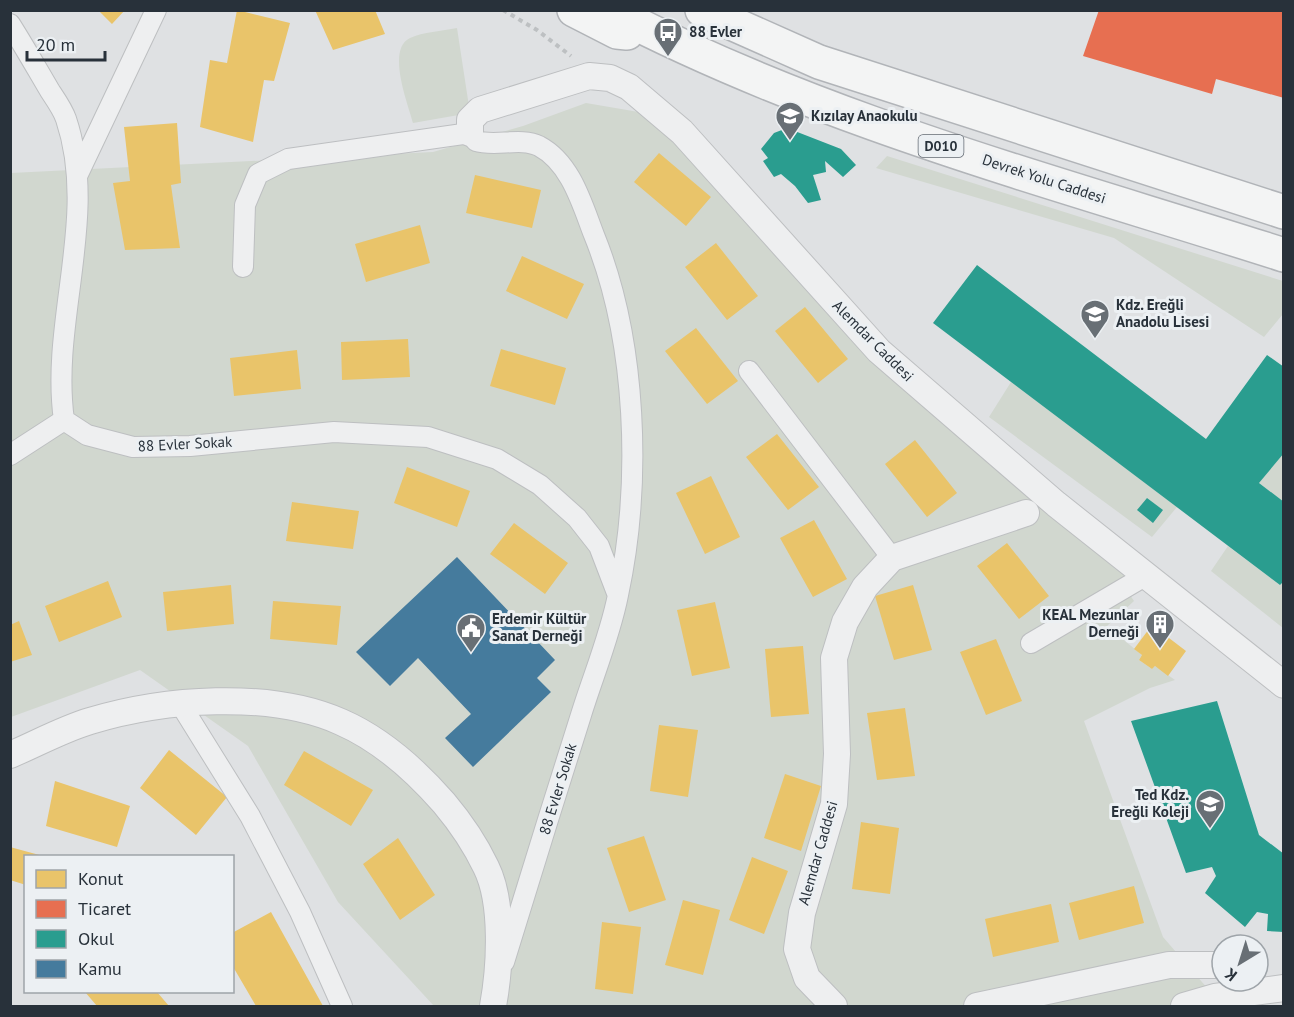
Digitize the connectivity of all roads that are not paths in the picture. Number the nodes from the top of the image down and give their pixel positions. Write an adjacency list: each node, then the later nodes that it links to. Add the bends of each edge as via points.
1 (156, 10): 8 (street)
2 (574, 10): 6 (highway, via 618,32)
3 (609, 10): 6 (highway, Devrek Yolu Caddesi / D010)
4 (702, 10): 9 (highway, via 829,65)
5 (10, 24): 8 (street, via 66,118)
6 (655, 33): 10 (highway, Devrek Yolu Caddesi / D010, via 707,59 826,107)
7 (470, 133): 11 (street, via 288,159 258,174 245,205); 17 (street, Alemdar Caddesi, via 470,120 480,110 569,80 597,76 630,87 682,132 879,351 970,432); 18 (street, 88 Evler Sokak, via 476,141 489,145 537,145 553,155 566,171 604,261 622,337 632,442 629,519)
8 (78, 174): 13 (street, via 59,388)
9 (1284, 212)
10 (1284, 255)
11 (243, 267)
12 (750, 371): 16 (street)
13 (64, 420): 14 (street); 18 (street, 88 Evler Sokak, via 87,435 133,447 190,446 334,432 428,437 496,459 540,485 578,518 599,546)
14 (10, 455)
15 (1026, 513): 16 (street, Alemdar Caddesi)
16 (892, 558): 27 (street, Alemdar Caddesi, via 865,587 850,613 834,658 834,804 802,913 797,949 807,978)
17 (1145, 576): 19 (street); 20 (street, Alemdar Caddesi)
18 (618, 596): 25 (street, 88 Evler Sokak)
19 (1031, 643)
20 (1284, 685)
21 (181, 705): 22 (street, via 89,721); 25 (street, via 226,701 291,706 341,722 390,752 429,786 461,823 488,869 497,912); 26 (street, via 250,816 300,912)
22 (10, 755)
23 (1210, 965): 28 (street, via 1169,964)
24 (1284, 986): 29 (street)
25 (495, 994)
26 (342, 1006)
27 (834, 1006)
28 (977, 1006)
29 (1184, 1006)

